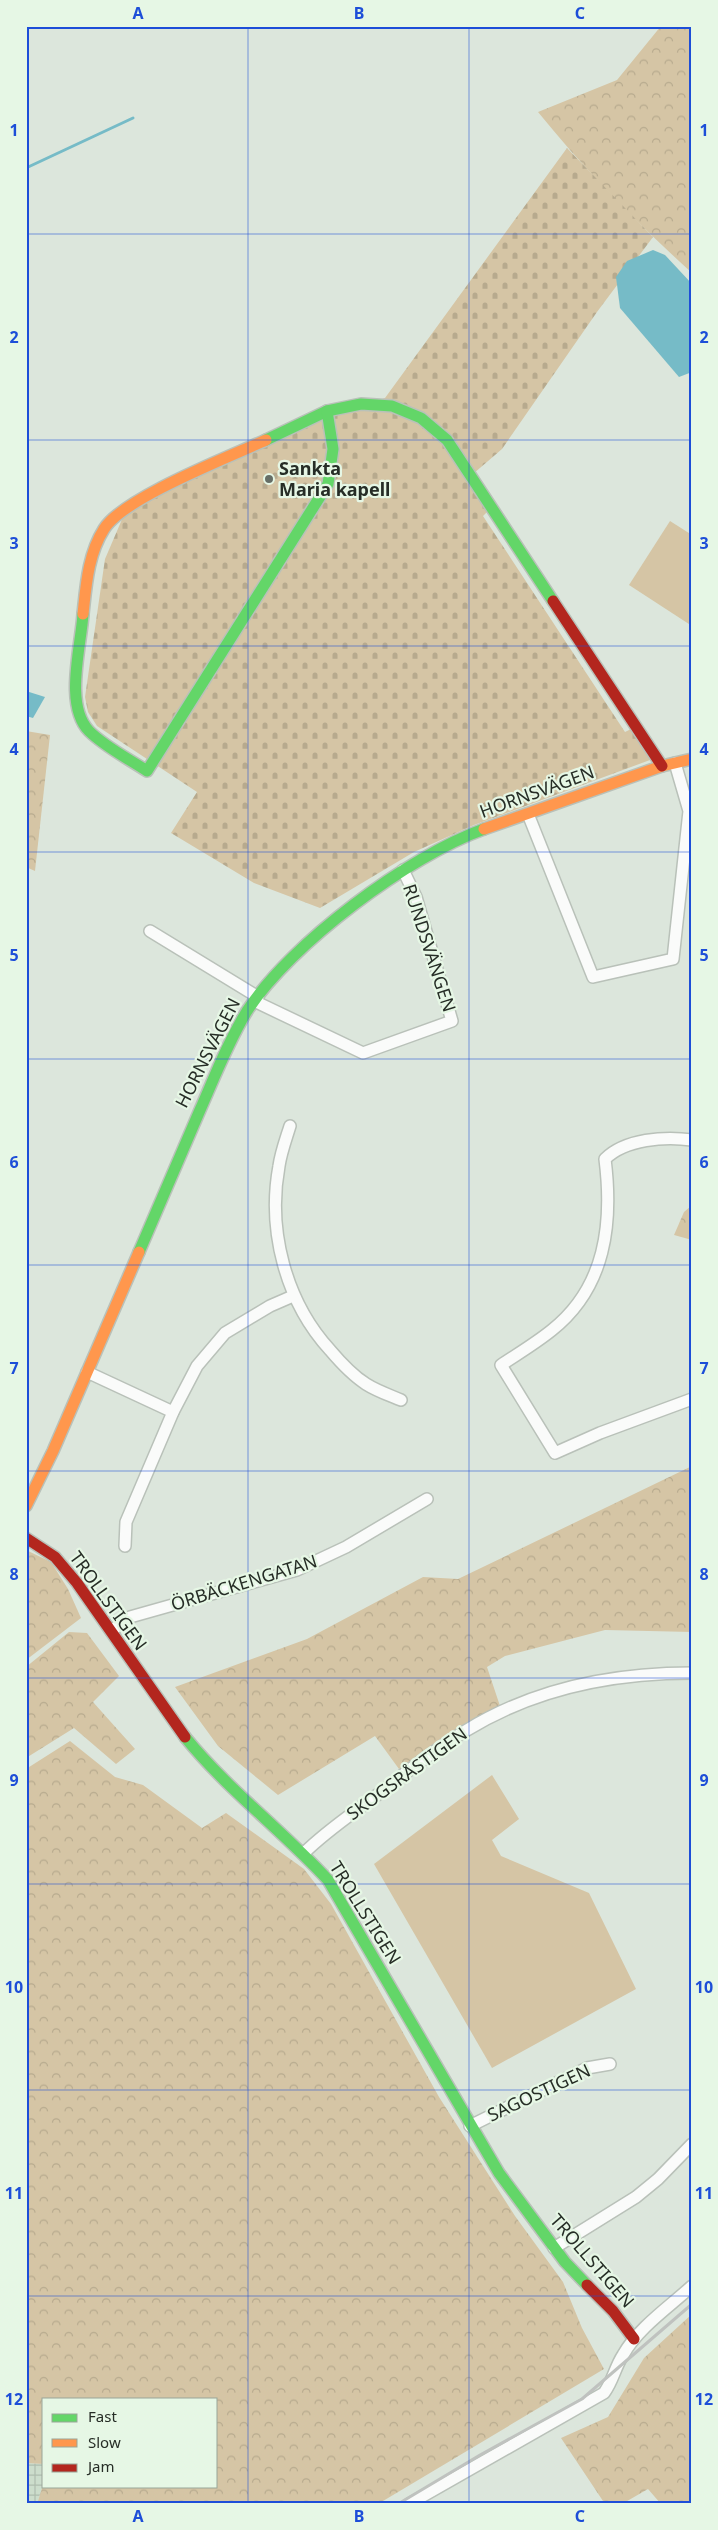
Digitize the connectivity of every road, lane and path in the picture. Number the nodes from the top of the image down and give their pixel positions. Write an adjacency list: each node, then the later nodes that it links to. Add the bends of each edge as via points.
1 (327, 411): 1 (street, via 134,502 121,509 103,530 91,561 76,700 81,719 91,734 147,771 328,484 333,449); 4 (street, via 365,404 398,407 420,416 436,428)
2 (692, 759): 3 (street, HORNSVÄGEN)
3 (675, 763): 4 (street, HORNSVÄGEN); 5 (street, via 689,811 673,959 593,977)
4 (662, 766): 5 (street, HORNSVÄGEN)
5 (528, 814): 6 (street, HORNSVÄGEN, via 460,838)
6 (402, 870): 8 (street, HORNSVÄGEN, via 301,952); 8 (street, RUNDSVÄNGEN, via 416,897 452,1021 363,1053)
7 (150, 931): 8 (street)
8 (256, 999): 12 (street, HORNSVÄGEN, via 225,1052 191,1126)
9 (290, 1126): 11 (street, via 279,1165 276,1214 282,1260)
10 (692, 1140): 13 (street, via 643,1142 618,1150 605,1159 609,1212 606,1238 591,1281 582,1298 553,1329 501,1365 555,1453)
11 (293, 1296): 14 (street, via 318,1337 351,1373 367,1385); 15 (street, via 225,1334 196,1366)
12 (87, 1372): 15 (street); 17 (street, HORNSVÄGEN)
13 (692, 1399)
14 (401, 1400)
15 (173, 1412): 19 (street, via 126,1522)
16 (427, 1499): 20 (street, ÖRBÄCKENGATAN, via 346,1547 297,1570 130,1617)
17 (26, 1506)
18 (26, 1538): 20 (street, TROLLSTIGEN, via 41,1546 66,1569)
19 (124, 1546)
20 (111, 1631): 22 (street, TROLLSTIGEN, via 198,1752 235,1793)
21 (692, 1673): 22 (street, SKOGSRÅSTIGEN, via 642,1675 584,1683 496,1714 444,1744)
22 (304, 1853): 24 (street, TROLLSTIGEN, via 328,1880)
23 (610, 2064): 24 (street, SAGOSTIGEN, via 587,2068)
24 (470, 2126): 26 (street, TROLLSTIGEN, via 499,2173)
25 (692, 2144): 26 (street, via 636,2197)
26 (554, 2248): 28 (street, TROLLSTIGEN, via 613,2311)
27 (692, 2286): 28 (street)
28 (634, 2339): 29 (street, via 604,2393)
29 (409, 2504)

